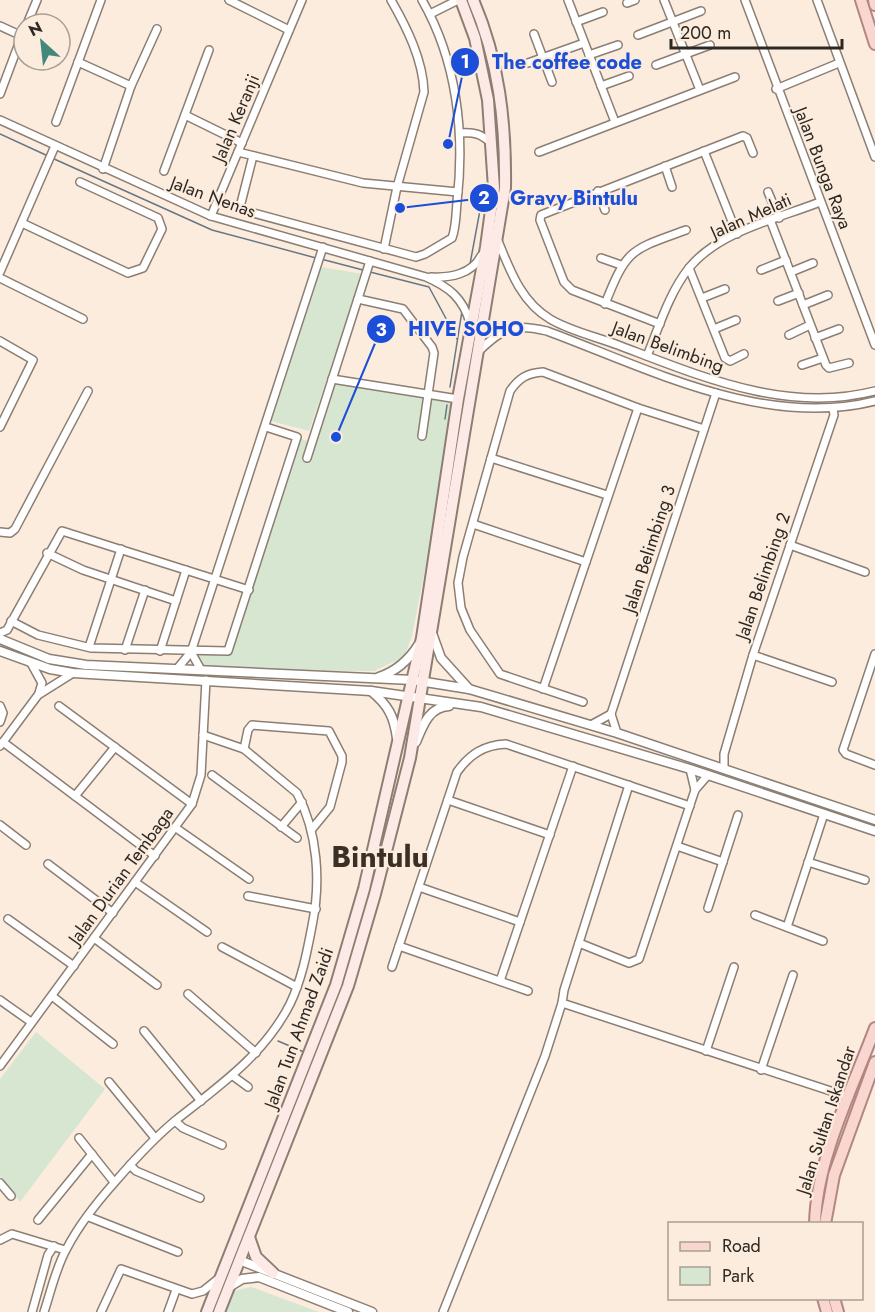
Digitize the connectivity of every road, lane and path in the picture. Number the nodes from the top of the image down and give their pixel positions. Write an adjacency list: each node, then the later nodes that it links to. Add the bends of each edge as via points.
1 (101, 0): 35 (street)
2 (231, 0): 23 (street)
3 (302, 0): 23 (street, Jalan Keranji)
4 (391, 0): 65 (street, via 405,25 424,78 424,92)
5 (422, 0): 19 (street)
6 (460, 0): 19 (street); 53 (main road, via 475,38)
7 (473, 0): 80 (main road, via 501,96 506,139 505,188)
8 (568, 0): 20 (street)
9 (635, 0): 15 (street)
10 (664, 0): 21 (street)
11 (745, 0): 44 (street, Jalan Bunga Raya)
12 (816, 0): 37 (street)
13 (861, 0): 27 (main road)
14 (874, 0): 16 (main road)
15 (627, 3)
16 (875, 5)
17 (701, 11): 21 (street)
18 (603, 12): 20 (street)
19 (430, 14): 51 (street, via 452,75)
20 (576, 22): 26 (street)
21 (672, 22): 25 (street); 31 (street)
22 (157, 29): 42 (street)
23 (289, 30): 52 (street, Jalan Keranji)
24 (534, 34): 33 (street)
25 (638, 34)
26 (584, 43): 32 (street); 33 (street)
27 (875, 44)
28 (618, 45): 32 (street)
29 (710, 45): 31 (street)
30 (209, 50): 47 (street)
31 (684, 54): 38 (street); 45 (street)
32 (589, 55): 43 (street)
33 (543, 58): 36 (street); 41 (street)
34 (12, 62): 46 (street)
35 (78, 62): 42 (street); 49 (street)
36 (528, 63)
37 (839, 63): 44 (street); 60 (street)
38 (656, 65)
39 (629, 76): 43 (street)
40 (735, 77): 45 (street)
41 (552, 82)
42 (131, 86): 62 (street)
43 (601, 86): 50 (street)
44 (776, 89): 70 (street, Jalan Bunga Raya)
45 (700, 90): 50 (street)
46 (0, 94)
47 (185, 115): 52 (street); 63 (street)
48 (0, 120): 54 (street, Jalan Nenas)
49 (56, 122)
50 (615, 122): 57 (street)
51 (461, 133): 53 (street, via 483,135); 68 (street)
52 (242, 142): 56 (street, Jalan Keranji)
53 (493, 145): 82 (main road, via 494,188)
54 (54, 149): 62 (street, Jalan Nenas); 76 (street)
55 (704, 151): 58 (street, via 743,136); 61 (street); 79 (street)
56 (237, 152): 59 (street); 73 (street, Jalan Keranji)
57 (539, 152)
58 (753, 153)
59 (253, 156): 65 (street, via 363,183); 72 (street, via 240,207)
60 (875, 157)
61 (665, 166): 66 (street); 67 (street)
62 (103, 169): 73 (street, Jalan Nenas)
63 (164, 171)
64 (80, 182): 76 (street, via 159,218 162,229 143,268 128,273)
65 (398, 187): 68 (street); 83 (street)
66 (672, 187)
67 (598, 191): 71 (street); 103 (street, via 546,211 540,220 564,282 581,296)
68 (458, 192): 83 (street, via 452,238 420,256)
69 (768, 192): 74 (street)
70 (820, 202): 74 (street, Jalan Melati); 115 (street, Jalan Bunga Raya)
71 (605, 210)
72 (253, 214): 77 (street); 81 (street)
73 (211, 216): 77 (street, Jalan Nenas)
74 (779, 218): 75 (street, Jalan Melati)
75 (771, 222): 79 (street, Jalan Melati); 87 (street)
76 (21, 223): 93 (street)
77 (250, 227): 84 (street, Jalan Nenas)
78 (686, 230): 90 (street, via 640,248)
79 (737, 234): 91 (street, Jalan Melati)
80 (497, 238): 116 (main road); 118 (street, Jalan Belimbing, via 520,291 550,320)
81 (345, 239): 83 (street); 85 (street)
82 (486, 247): 95 (street, Jalan Nenas, via 479,261 462,274); 107 (main road)
83 (384, 249)
84 (322, 250): 85 (street, Jalan Nenas); 132 (street)
85 (342, 253): 89 (street, Jalan Nenas)
86 (601, 258): 90 (street)
87 (786, 260): 92 (street); 94 (street)
88 (813, 263): 94 (street)
89 (369, 264): 95 (street, Jalan Nenas); 100 (street)
90 (621, 266): 103 (street)
91 (689, 268): 101 (street); 108 (street, Jalan Melati)
92 (761, 270)
93 (0, 272)
94 (791, 272): 98 (street)
95 (426, 277): 107 (street, Jalan Nenas, via 451,290 467,311)
96 (0, 278): 105 (street)
97 (725, 289): 101 (street)
98 (799, 293): 102 (street); 104 (street)
99 (828, 295): 104 (street)
100 (358, 298): 122 (street); 126 (street, via 403,309 432,347)
101 (702, 298): 110 (street)
102 (778, 301)
103 (605, 304): 108 (street)
104 (803, 305): 109 (street)
105 (83, 319)
106 (736, 320): 110 (street)
107 (470, 323): 127 (main road)
108 (660, 324): 118 (street, Jalan Melati)
109 (810, 325): 112 (street); 113 (street)
110 (714, 328): 117 (street, via 727,360)
111 (839, 329): 113 (street)
112 (789, 335)
113 (815, 338): 119 (street)
114 (0, 341): 131 (street, via 33,360)
115 (874, 342)
116 (479, 351): 125 (street, Jalan Belimbing, via 509,328 531,327); 153 (main road)
117 (744, 354)
118 (647, 356): 124 (street, Jalan Belimbing, via 743,390 778,396 829,399)
119 (823, 358): 120 (street, via 829,368); 121 (street)
120 (849, 363)
121 (802, 365)
122 (332, 379): 126 (street); 135 (street)
123 (88, 391): 139 (street, via 15,529)
124 (875, 391)
125 (716, 393): 130 (street, Jalan Belimbing, via 772,407); 133 (street, Jalan Belimbing 3)
126 (428, 394): 127 (street); 134 (street)
127 (458, 399): 153 (main road)
128 (875, 401): 130 (street, Jalan Belimbing)
129 (638, 408): 133 (street); 136 (street, via 543,372 530,373 510,391); 137 (street)
130 (833, 409): 140 (street, Jalan Belimbing 2)
131 (0, 426)
132 (266, 427): 147 (street); 149 (street, via 297,437)
133 (705, 429): 180 (street, Jalan Belimbing 3)
134 (422, 436)
135 (307, 458)
136 (492, 458): 137 (street); 138 (street)
137 (607, 495): 143 (street)
138 (473, 524): 143 (street); 172 (street, via 459,583 461,608 470,630 500,674)
139 (0, 532)
140 (790, 545): 145 (street); 162 (street, Jalan Belimbing 2)
141 (121, 549): 142 (street, via 64,531); 144 (street); 146 (street)
142 (47, 553): 146 (street); 151 (street)
143 (586, 562): 172 (street)
144 (186, 570): 147 (street); 150 (street)
145 (865, 572)
146 (111, 579): 148 (street); 156 (street)
147 (215, 579): 149 (street); 160 (street)
148 (145, 590): 150 (street); 157 (street)
149 (249, 590): 160 (street, via 228,651)
150 (176, 601): 159 (street)
151 (11, 621): 152 (street); 156 (street, via 38,635)
152 (3, 632): 155 (street)
153 (427, 636): 167 (street, via 395,670); 169 (main road); 171 (street)
154 (0, 639): 155 (street)
155 (13, 646): 164 (street, via 49,659 86,665)
156 (88, 647): 157 (street)
157 (125, 650): 159 (street)
158 (0, 651): 163 (street)
159 (159, 651): 160 (street)
160 (191, 652): 164 (street); 165 (street)
161 (875, 654): 192 (street, via 843,750)
162 (753, 655): 170 (street); 189 (street, Jalan Belimbing 2)
163 (31, 663): 166 (street); 174 (street, via 42,683)
164 (177, 669): 165 (street)
165 (201, 670): 167 (street)
166 (73, 673): 168 (street); 174 (street)
167 (366, 678): 169 (street)
168 (206, 680): 173 (street); 184 (street, Jalan Durian Tembaga)
169 (418, 680): 171 (street); 175 (main road)
170 (832, 682)
171 (469, 689): 182 (street)
172 (543, 689): 176 (street)
173 (371, 691): 175 (street); 187 (street, via 393,715)
174 (38, 695): 185 (street)
175 (415, 698): 177 (street); 187 (main road, Jalan Tun Ahmad Zaidi); 190 (main road, Jalan Tun Ahmad Zaidi)
176 (584, 702)
177 (462, 705): 190 (street, via 441,706 430,715 422,724); 194 (street, via 481,707)
178 (0, 706): 181 (street)
179 (59, 706): 186 (street)
180 (611, 714): 182 (street); 183 (street)
181 (0, 722)
182 (591, 725): 183 (street)
183 (617, 733): 191 (street)
184 (203, 735): 188 (street); 203 (street, Jalan Durian Tembaga, via 201,775)
185 (2, 744): 200 (street)
186 (115, 747): 200 (street); 203 (street)
187 (398, 748): 288 (main road, Jalan Tun Ahmad Zaidi, via 364,890 336,985)
188 (244, 750): 202 (street, via 297,793); 211 (street, via 252,725 329,731 342,762 330,807)
189 (724, 754): 191 (street); 195 (street, Jalan Belimbing 2)
190 (410, 758): 279 (main road, Jalan Tun Ahmad Zaidi, via 348,986)
191 (710, 765): 195 (street)
192 (875, 765)
193 (573, 766): 198 (street); 201 (street, via 506,744 493,744 477,750 465,761); 213 (street)
194 (690, 769): 197 (street); 199 (street)
195 (724, 769): 207 (street)
196 (212, 775): 209 (street)
197 (708, 775): 199 (street); 205 (street)
198 (629, 785): 204 (street); 236 (street)
199 (695, 790): 204 (street)
200 (75, 796): 217 (street)
201 (448, 800): 213 (street); 224 (street)
202 (302, 802): 209 (street); 211 (street)
203 (192, 804): 210 (street, Jalan Durian Tembaga)
204 (690, 806): 216 (street)
205 (824, 814): 212 (street); 219 (street)
206 (738, 815): 218 (street)
207 (875, 820)
208 (0, 825): 215 (street)
209 (281, 827): 214 (street)
210 (176, 828): 217 (street, Jalan Durian Tembaga); 221 (street)
211 (312, 829): 227 (street, via 318,884)
212 (875, 831)
213 (550, 835): 231 (street)
214 (297, 838)
215 (26, 845)
216 (677, 846): 218 (street); 236 (street, via 639,959 629,963)
217 (155, 856): 223 (street, Jalan Durian Tembaga)
218 (723, 862): 226 (street)
219 (808, 862): 222 (street); 232 (street)
220 (48, 864): 228 (street)
221 (249, 879)
222 (865, 880)
223 (135, 882): 228 (street, Jalan Durian Tembaga); 233 (street)
224 (418, 887): 231 (street); 237 (street)
225 (248, 896): 227 (street)
226 (708, 908)
227 (316, 909): 245 (street)
228 (112, 913): 234 (street, Jalan Durian Tembaga)
229 (755, 915): 232 (street)
230 (8, 919): 239 (street)
231 (520, 922): 243 (street)
232 (787, 927): 235 (street)
233 (207, 932)
234 (94, 938): 239 (street, Jalan Durian Tembaga); 244 (street)
235 (823, 941)
236 (579, 943): 250 (street)
237 (399, 946): 240 (street); 243 (street)
238 (222, 947): 245 (street)
239 (74, 966): 248 (street, Jalan Durian Tembaga)
240 (392, 967)
241 (734, 967): 255 (street)
242 (793, 975): 259 (street)
243 (500, 981): 246 (street)
244 (157, 985)
245 (297, 987): 256 (street, via 281,1020)
246 (528, 991)
247 (188, 994): 256 (street)
248 (52, 996): 251 (street, Jalan Durian Tembaga); 254 (street)
249 (0, 1000): 251 (street)
250 (562, 1004): 255 (street); 301 (street)
251 (31, 1023): 258 (street, Jalan Durian Tembaga)
252 (875, 1028): 263 (main road, Jalan Sultan Iskandar)
253 (144, 1031): 264 (street)
254 (113, 1044)
255 (706, 1051): 259 (street)
256 (256, 1053): 260 (street)
257 (875, 1062): 278 (main road, Jalan Sultan Iskandar, via 834,1174)
258 (0, 1066)
259 (761, 1070): 263 (street)
260 (233, 1076): 262 (street); 264 (street)
261 (110, 1082): 267 (street)
262 (248, 1087)
263 (849, 1097): 277 (main road, Jalan Sultan Iskandar, via 824,1169)
264 (201, 1101): 265 (street)
265 (175, 1121): 267 (street); 268 (street)
266 (80, 1138): 269 (street)
267 (155, 1138): 270 (street)
268 (222, 1145)
269 (92, 1154): 271 (street); 276 (street)
270 (130, 1165): 271 (street); 274 (street)
271 (114, 1182): 275 (street)
272 (0, 1183): 273 (street)
273 (11, 1196)
274 (200, 1198)
275 (89, 1216): 283 (street); 284 (street)
276 (38, 1220)
277 (814, 1222)
278 (825, 1222)
279 (249, 1237): 286 (main road, Jalan Tun Ahmad Zaidi); 287 (main road, via 256,1257)
280 (0, 1240): 281 (street, via 12,1234)
281 (35, 1241): 282 (street); 285 (street)
282 (54, 1246): 283 (street); 285 (street)
283 (65, 1250): 293 (street)
284 (178, 1252)
285 (47, 1256): 292 (street)
286 (239, 1260): 287 (street); 289 (main road, Jalan Tun Ahmad Zaidi)
287 (273, 1273): 291 (street)
288 (220, 1278): 290 (street, via 192,1294); 296 (main road, Jalan Tun Ahmad Zaidi)
289 (229, 1287): 297 (main road, Jalan Tun Ahmad Zaidi); 298 (street, via 242,1279 259,1277)
290 (176, 1290): 294 (street, via 121,1269); 295 (street)
291 (337, 1299): 299 (street); 300 (street)
292 (32, 1312)
293 (44, 1312)
294 (101, 1312)
295 (168, 1312)
296 (207, 1312)
297 (219, 1312)
298 (348, 1312)
299 (359, 1312)
300 (372, 1312)
301 (443, 1312)

